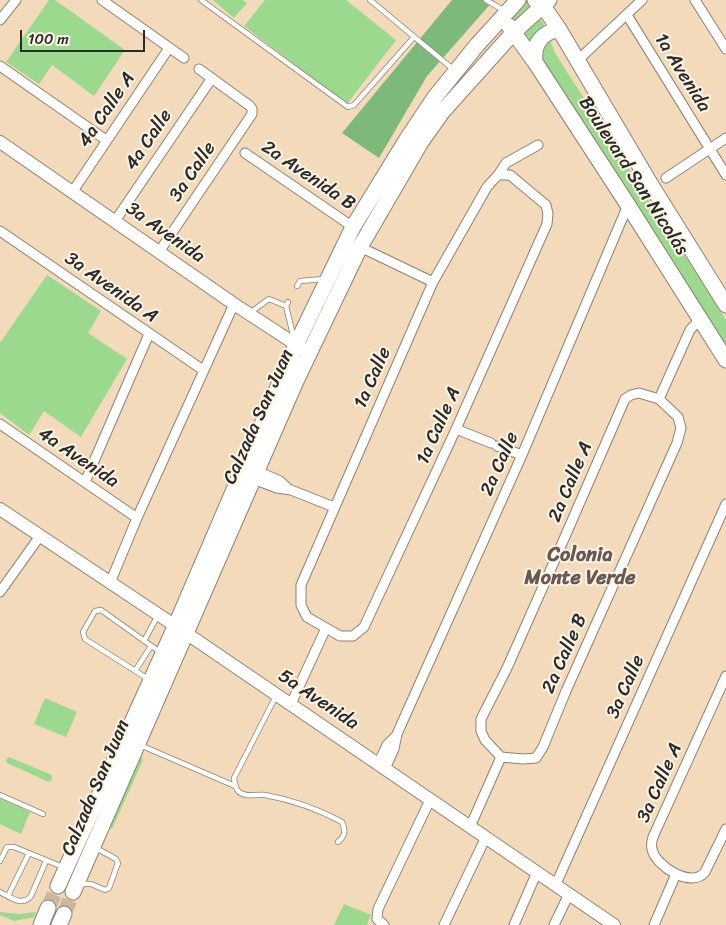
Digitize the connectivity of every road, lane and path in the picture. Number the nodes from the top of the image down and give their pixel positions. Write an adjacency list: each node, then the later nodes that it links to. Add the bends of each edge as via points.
1 (16, 0): 12 (street)
2 (102, 0): 16 (street)
3 (201, 0): 15 (lane, via 348,107 354,106)
4 (370, 0): 15 (lane)
5 (486, 0): 11 (lane)
6 (518, 0): 11 (main road, Calzada San Juan)
7 (642, 0): 10 (street)
8 (695, 0): 17 (street)
9 (542, 2): 13 (main road, Boulevard San Nicolás); 14 (main road, Calzada San Juan)
10 (627, 14): 19 (street); 29 (street, 1a Avenida)
11 (504, 15): 14 (main road, Boulevard San Nicolás); 23 (main road, Calzada San Juan)
12 (0, 20)
13 (559, 29): 19 (main road, Boulevard San Nicolás); 20 (main road, via 542,36 536,44)
14 (514, 32): 20 (main road, Boulevard San Nicolás); 39 (main road, Calzada San Juan, via 443,111)
15 (414, 37): 23 (lane)
16 (169, 48): 18 (street); 26 (street, 4a Calle A)
17 (726, 49)
18 (184, 58)
19 (577, 61): 45 (main road, Boulevard San Nicolás)
20 (535, 62): 35 (main road, Boulevard San Nicolás)
21 (0, 66): 26 (street)
22 (199, 69): 24 (street)
23 (456, 71): 37 (main road, Calzada San Juan, via 407,139)
24 (212, 78): 36 (street, 4a Calle); 40 (street, 3a Calle, via 252,109 252,114)
25 (726, 138): 29 (street)
26 (106, 140): 34 (street, 4a Calle A)
27 (0, 142): 34 (main road, 3a Avenida)
28 (538, 145): 31 (street, 1a Calle, via 506,163)
29 (710, 148): 32 (street, 1a Avenida); 33 (street)
30 (245, 153): 37 (street, 2a Avenida B)
31 (498, 175): 42 (street, 1a Calle, via 487,187); 54 (street, 1a Calle A, via 510,175 546,205 547,224)
32 (726, 175)
33 (666, 178)
34 (73, 191): 36 (main road, 3a Avenida)
35 (628, 204): 47 (main road, Boulevard San Nicolás); 55 (street, 2a Calle)
36 (115, 221): 40 (main road, 3a Avenida)
37 (353, 227): 41 (main road, Calzada San Juan)
38 (0, 232): 48 (street, 3a Avenida A)
39 (360, 247): 42 (street); 49 (main road, Calzada San Juan)
40 (159, 252): 44 (main road, 3a Avenida)
41 (328, 278): 43 (lane, via 300,281); 49 (main road, Calzada San Juan)
42 (433, 282): 59 (street, 1a Calle)
43 (297, 286)
44 (234, 304): 46 (main road, 3a Avenida); 51 (street)
45 (726, 306)
46 (249, 314): 49 (main road, 3a Avenida); 49 (lane, via 269,298 287,304)
47 (701, 318): 50 (main road, Boulevard San Nicolás); 52 (street, via 690,330)
48 (149, 334): 51 (street, 3a Avenida A); 57 (street)
49 (302, 349): 56 (main road, Calzada San Juan); 67 (main road, Calzada San Juan)
50 (726, 360)
51 (203, 370): 61 (street)
52 (659, 399): 76 (street, 2a Calle B, via 678,417 681,428 677,443 543,747 536,758); 76 (street, 2a Calle A, via 639,393 625,399 564,542 481,719 480,731)
53 (0, 424): 57 (street, 4a Avenida)
54 (456, 430): 55 (street); 66 (street, 1a Calle A, via 364,627 353,636 340,636)
55 (522, 455): 77 (street, 2a Calle, via 397,734 394,749)
56 (255, 475): 59 (street, via 277,488 291,490); 67 (main road, Calzada San Juan)
57 (85, 482): 61 (street, 4a Avenida)
58 (726, 504): 93 (street, 3a Calle)
59 (334, 507): 66 (street, 1a Calle, via 301,585 301,605 306,617)
60 (0, 509): 62 (main road, 5a Avenida)
61 (137, 518): 63 (street)
62 (40, 536): 63 (main road, 5a Avenida); 64 (street)
63 (110, 583): 65 (main road, 5a Avenida)
64 (0, 592)
65 (158, 616): 67 (main road, 5a Avenida); 68 (lane)
66 (326, 628): 74 (street)
67 (180, 630): 69 (main road, Calzada San Juan); 73 (main road, 5a Avenida); 75 (main road, Calzada San Juan)
68 (144, 641): 69 (lane); 70 (lane, via 101,610 95,611 83,632 85,639)
69 (157, 650): 70 (lane); 72 (main road, Calzada San Juan)
70 (135, 671): 72 (lane)
71 (726, 676): 92 (street, 3a Calle A, via 652,840 656,858)
72 (151, 680): 90 (main road, Calzada San Juan)
73 (277, 695): 74 (main road, 5a Avenida); 78 (lane, via 234,778)
74 (291, 704): 77 (main road, 5a Avenida)
75 (137, 744): 78 (lane); 86 (main road, Calzada San Juan)
76 (502, 757): 82 (street)
77 (382, 766): 80 (main road, 5a Avenida)
78 (235, 786): 85 (lane, via 248,796 282,799 328,814 342,822 345,830 344,837)
79 (0, 795): 81 (lane)
80 (430, 800): 82 (main road, 5a Avenida); 100 (street, via 378,909)
81 (42, 814)
82 (470, 827): 84 (main road, 5a Avenida)
83 (726, 829): 92 (street, via 702,876 692,878)
84 (486, 838): 91 (main road, 5a Avenida); 102 (street)
85 (338, 842)
86 (94, 845): 95 (main road, Calzada San Juan); 95 (lane, via 118,863 109,888 105,890 91,884)
87 (29, 853): 88 (lane, via 7,847); 89 (lane); 98 (lane)
88 (0, 861)
89 (46, 861): 90 (lane); 98 (lane, via 28,900 19,901)
90 (66, 868): 94 (main road, Calzada San Juan)
91 (537, 872): 93 (main road, 5a Avenida); 103 (street)
92 (676, 874): 106 (street)
93 (556, 884): 97 (main road, 5a Avenida)
94 (58, 886)
95 (75, 888)
96 (0, 892): 98 (lane)
97 (569, 894): 104 (street); 105 (main road, 5a Avenida)
98 (8, 896)
99 (48, 908): 101 (main road)
100 (380, 922)
101 (41, 925)
102 (444, 925)
103 (514, 925)
104 (554, 925)
105 (614, 925)
106 (654, 925)

